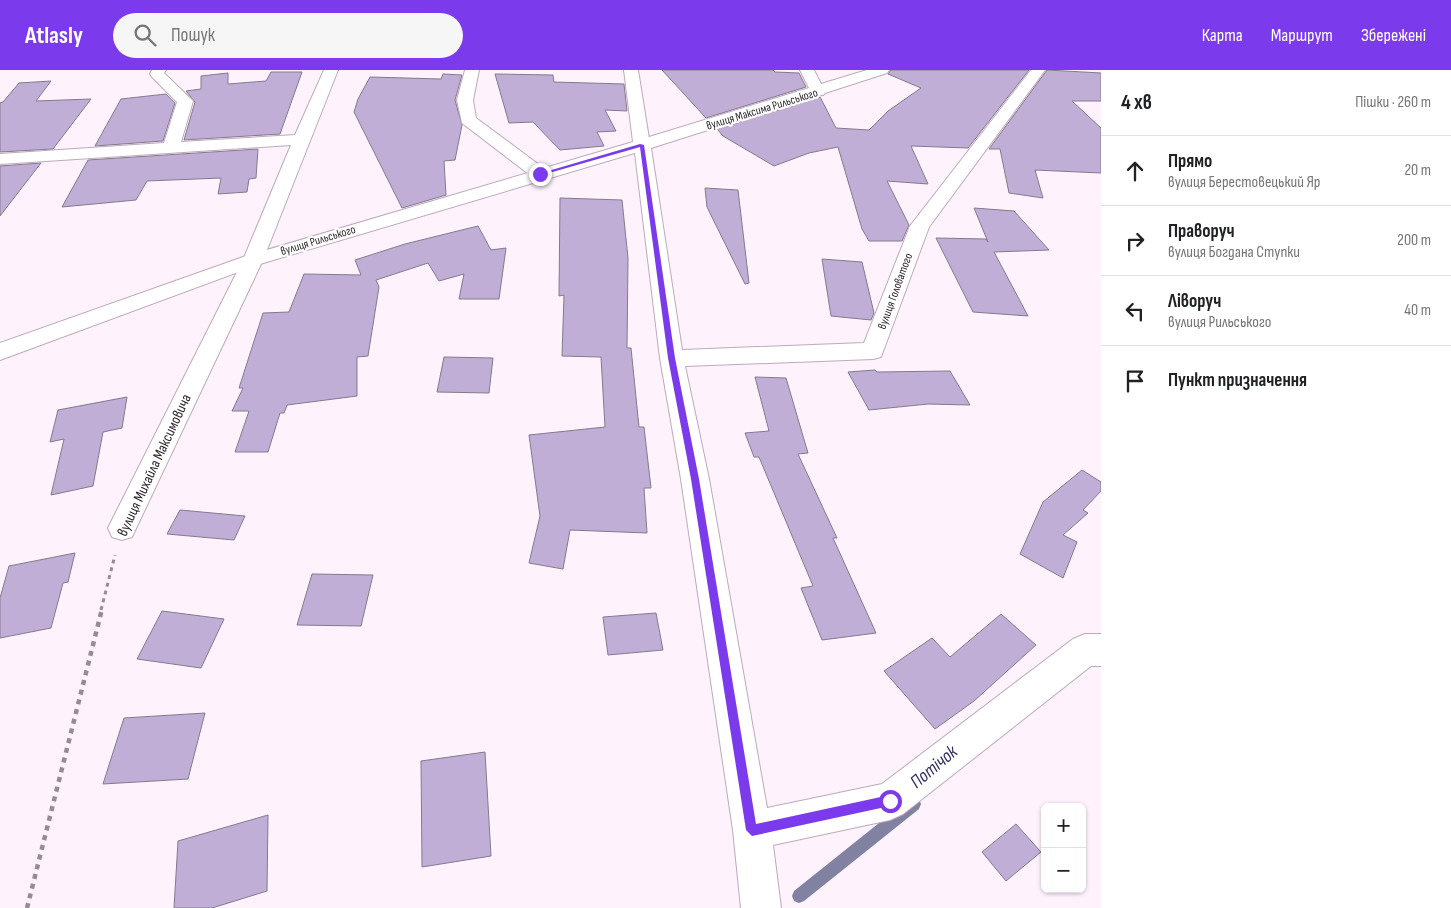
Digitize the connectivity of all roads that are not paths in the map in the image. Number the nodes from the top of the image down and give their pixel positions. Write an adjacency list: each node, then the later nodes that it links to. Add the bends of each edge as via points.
1 (159, 70): 11 (street, via 157,74 185,100)
2 (331, 70): 9 (street, вулиця Михайла Максимовича)
3 (472, 70): 13 (street, via 465,100 468,120)
4 (631, 70): 10 (street)
5 (807, 70): 8 (street)
6 (882, 70): 8 (street, вулиця Максима Рильського)
7 (1038, 70): 16 (street, вулиця Головатого, via 920,226 873,351)
8 (818, 92): 10 (street, вулиця Максима Рильського)
9 (301, 139): 11 (street); 14 (street, вулиця Михайла Максимовича)
10 (642, 145): 13 (street, вулиця Рильського); 16 (street)
11 (171, 147): 12 (street)
12 (0, 159)
13 (540, 174): 14 (street, вулиця Рильського)
14 (253, 260): 15 (street, вулиця Рильського); 17 (street, вулиця Михайла Максимовича)
15 (0, 352)
16 (672, 358): 19 (street)
17 (122, 528)
18 (1101, 650): 19 (street, via 1085,650 890,801)
19 (752, 830): 20 (street)
20 (762, 908)

